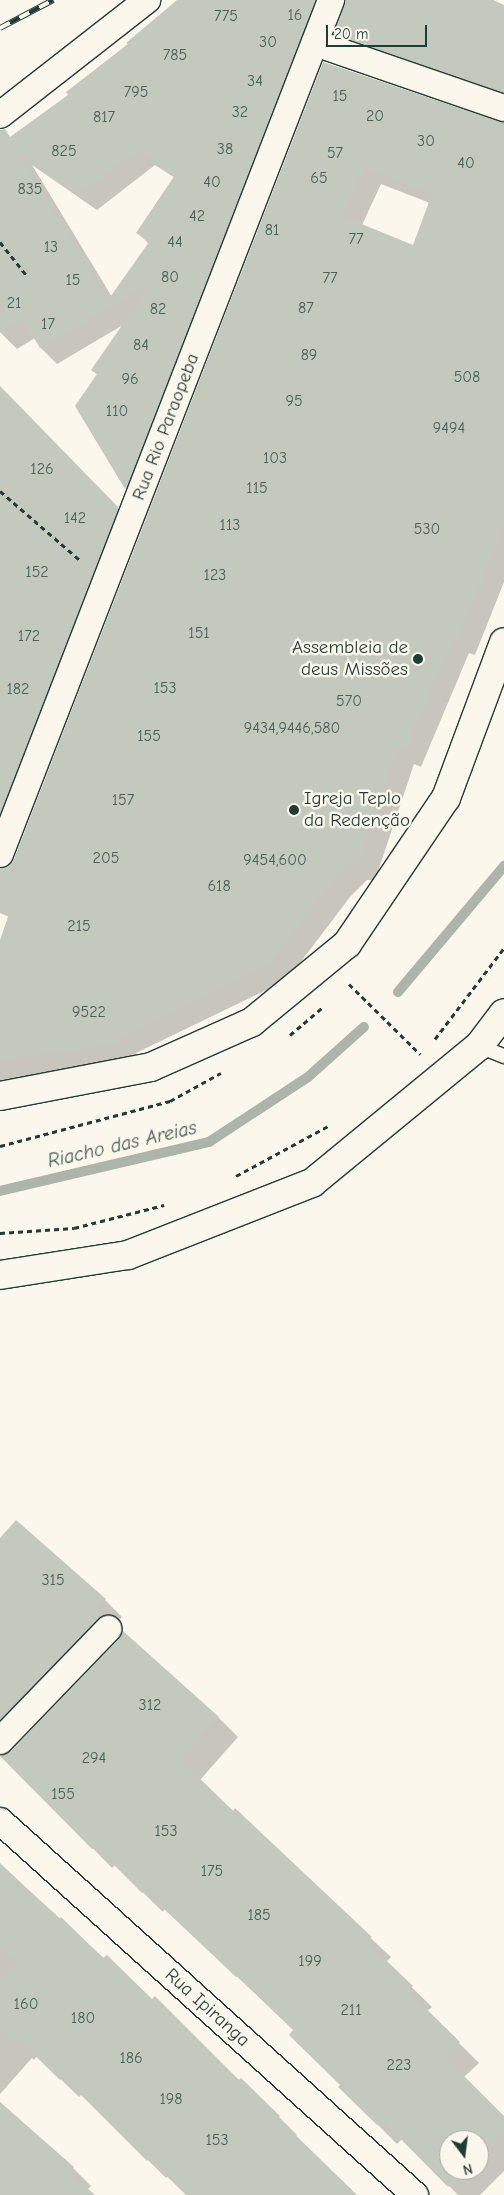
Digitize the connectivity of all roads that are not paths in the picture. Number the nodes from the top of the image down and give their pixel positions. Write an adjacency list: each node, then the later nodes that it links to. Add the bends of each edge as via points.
1 (147, 0): 5 (street)
2 (331, 0): 3 (street, Rua Rio Paraopeba)
3 (315, 43): 4 (street); 7 (street, Rua Rio Paraopeba)
4 (504, 108)
5 (0, 116)
6 (504, 642): 11 (main road, via 446,798 347,944 252,1022 151,1067)
7 (0, 854)
8 (504, 1013): 9 (main road)
9 (478, 1046): 10 (lane); 12 (main road, via 312,1183 128,1255)
10 (504, 1056)
11 (0, 1096)
12 (0, 1275)
13 (108, 1629): 14 (street)
14 (0, 1741)
15 (0, 1821): 16 (street, Rua Ipiranga)
16 (415, 2195)

